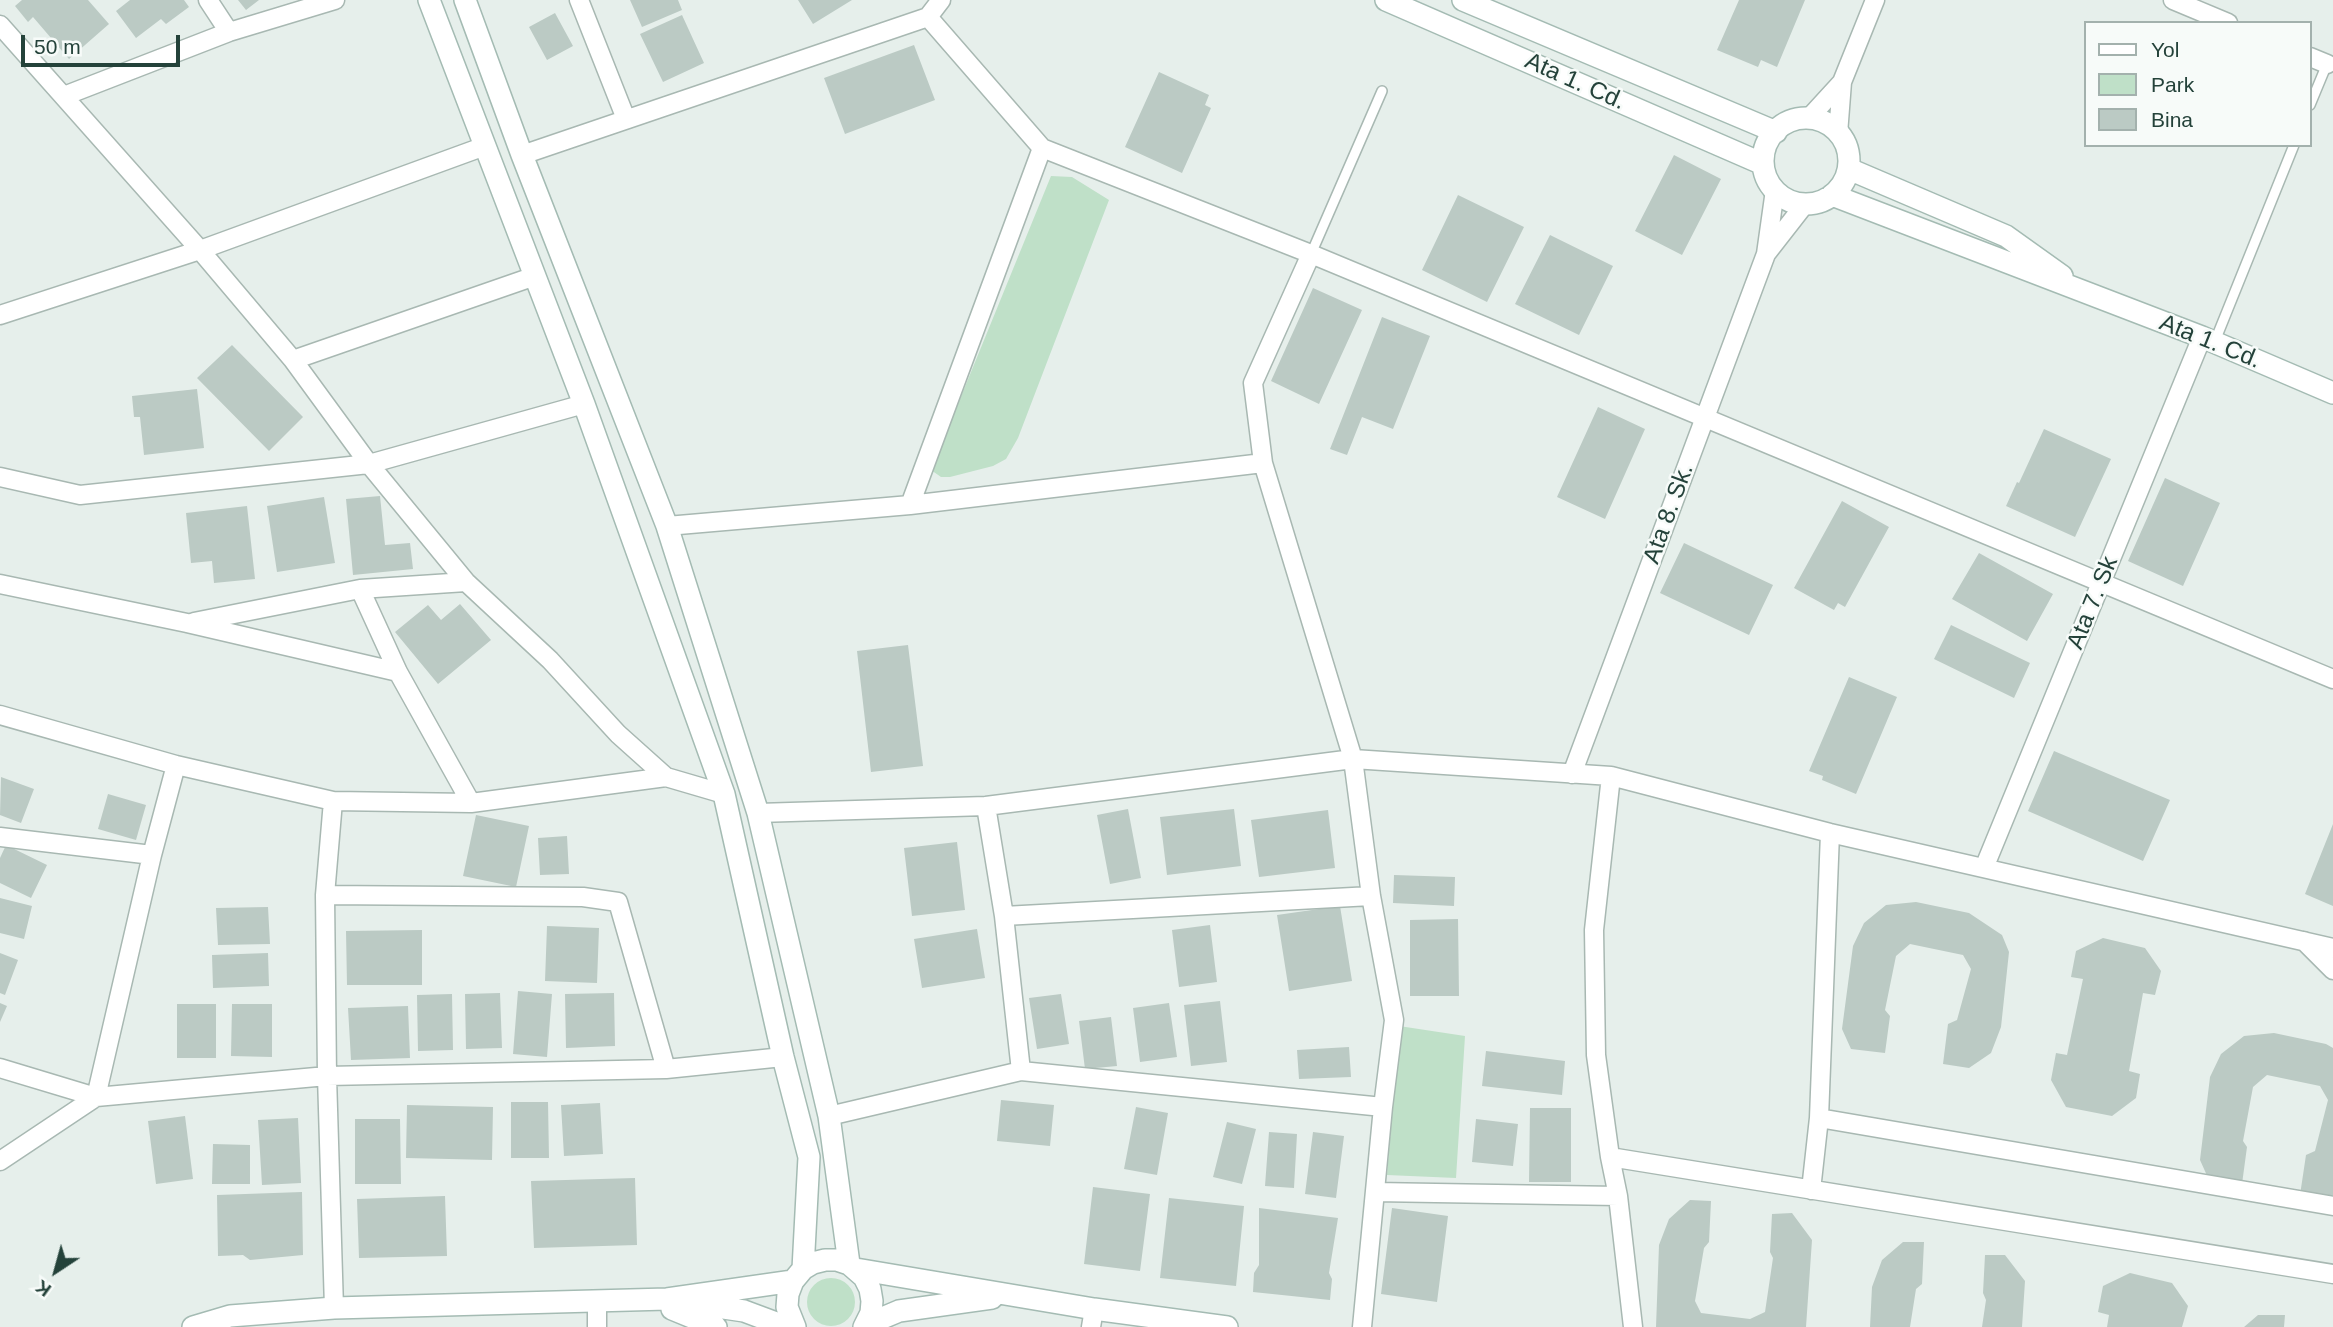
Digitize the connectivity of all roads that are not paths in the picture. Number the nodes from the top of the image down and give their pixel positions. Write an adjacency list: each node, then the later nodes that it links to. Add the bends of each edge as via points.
1 (208, 0): 15 (street)
2 (335, 0): 15 (street)
3 (429, 0): 25 (street)
4 (465, 0): 28 (street)
5 (579, 0): 22 (street)
6 (941, 0): 12 (street)
7 (1386, 0): 11 (street, Ata 1. Cd.)
8 (1462, 0): 23 (street, Ata 1. Cd.)
9 (1875, 0): 17 (street)
10 (2173, 0): 13 (street)
11 (1409, 4): 29 (street, Ata 1. Cd.)
12 (928, 17): 22 (street); 27 (street)
13 (2223, 21)
14 (0, 25): 20 (street)
15 (229, 32): 20 (street)
16 (2319, 60): 19 (lane)
17 (1842, 82): 21 (street); 24 (street)
18 (1381, 91): 35 (lane)
19 (2312, 95)
20 (64, 96): 34 (street)
21 (1809, 118): 23 (street, via 1794,120); 24 (street)
22 (626, 119): 28 (street)
23 (1776, 132): 29 (street, via 1765,149)
24 (1838, 134): 30 (street, via 1849,155)
25 (485, 146): 34 (street); 37 (street)
26 (2293, 147): 40 (lane)
27 (1042, 148): 35 (street); 48 (street)
28 (522, 155): 49 (street)
29 (1763, 164): 31 (street)
30 (1849, 169): 32 (street); 38 (street, Ata 1. Cd., via 2006,236)
31 (1775, 190): 33 (street, via 1786,199); 36 (street)
32 (1832, 195): 33 (street); 38 (street, Ata 1. Cd.)
33 (1805, 204): 36 (street)
34 (200, 250): 39 (street); 41 (street)
35 (1311, 254): 44 (street); 45 (street, via 1253,383)
36 (1766, 254): 44 (street, Ata 8. Sk.)
37 (535, 276): 41 (street); 43 (street)
38 (2087, 293): 40 (street, Ata 1. Cd.)
39 (4, 308)
40 (2208, 340): 42 (street, Ata 1. Cd.); 51 (street, Ata 7. Sk)
41 (293, 360): 46 (street)
42 (2333, 393)
43 (584, 404): 46 (street); 63 (street)
44 (1704, 416): 51 (street); 60 (street, Ata 8. Sk.)
45 (1263, 463): 48 (street); 58 (street)
46 (369, 464): 47 (street, via 80,495); 50 (street)
47 (0, 477)
48 (910, 505): 49 (street)
49 (667, 526): 67 (street)
50 (466, 582): 53 (street); 62 (street)
51 (2101, 582): 56 (street); 71 (street, Ata 7. Sk)
52 (0, 584): 54 (street)
53 (360, 589): 54 (street); 55 (street)
54 (187, 623): 55 (street)
55 (398, 672): 65 (street)
56 (2333, 679)
57 (0, 715): 59 (street)
58 (1353, 760): 60 (street); 66 (street); 73 (street)
59 (176, 765): 64 (street); 70 (street)
60 (1572, 774): 61 (street)
61 (1611, 776): 68 (street); 87 (street, via 1594,930 1596,1055)
62 (666, 777): 63 (street); 65 (street)
63 (724, 794): 78 (street)
64 (333, 801): 65 (street); 72 (street)
65 (471, 803)
66 (986, 806): 67 (street); 74 (street)
67 (758, 813): 85 (street)
68 (1830, 833): 71 (street); 86 (street)
69 (0, 837): 70 (street)
70 (152, 855): 83 (street)
71 (1984, 868): 75 (street)
72 (325, 895): 80 (street, via 583,897 618,902); 82 (street)
73 (1371, 896): 74 (street); 84 (street, via 1394,1020)
74 (1004, 916): 81 (street)
75 (2304, 941): 76 (street); 77 (street)
76 (2333, 947)
77 (2333, 970)
78 (783, 1057): 80 (street); 95 (street, via 809,1157)
79 (0, 1068): 83 (street)
80 (666, 1069): 82 (street)
81 (1021, 1071): 84 (street); 85 (street)
82 (327, 1076): 83 (street); 99 (street)
83 (96, 1097): 88 (street)
84 (1383, 1107): 90 (street)
85 (829, 1116): 93 (street)
86 (1819, 1118): 89 (street); 92 (street)
87 (1610, 1157): 89 (street); 91 (street)
88 (0, 1161)
89 (1811, 1189): 94 (street)
90 (1375, 1192): 91 (street); 108 (street)
91 (1618, 1196): 109 (street)
92 (2333, 1206)
93 (852, 1266): 95 (street, via 825,1260); 96 (street); 101 (street, via 870,1289 871,1313)
94 (2333, 1274)
95 (798, 1275): 97 (street); 106 (street, via 787,1307)
96 (1008, 1296): 100 (street); 101 (street, via 899,1311)
97 (659, 1300): 98 (street); 104 (street); 105 (street, via 744,1311)
98 (597, 1302): 99 (street); 103 (street)
99 (334, 1308): 102 (street, via 230,1316)
100 (1093, 1318): 107 (street)
101 (865, 1326)
102 (193, 1327)
103 (597, 1327)
104 (716, 1327)
105 (787, 1327)
106 (796, 1327)
107 (1227, 1327)
108 (1362, 1327)
109 (1633, 1327)

